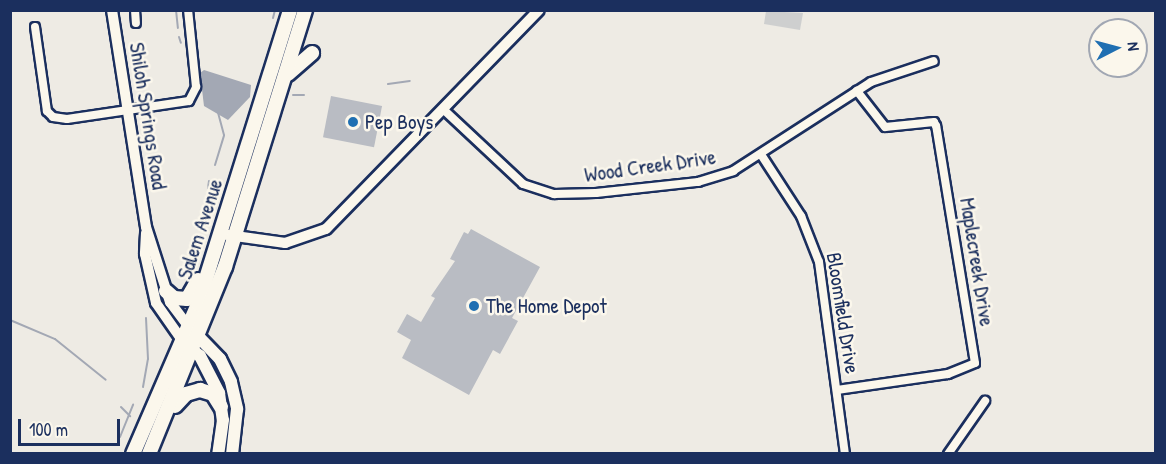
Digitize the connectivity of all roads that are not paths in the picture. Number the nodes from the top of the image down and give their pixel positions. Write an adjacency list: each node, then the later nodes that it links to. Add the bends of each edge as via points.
1 (112, 10): 13 (street, Shiloh Springs Road)
2 (135, 10): 7 (street)
3 (188, 10): 13 (street, via 195,95 178,104)
4 (290, 10): 17 (main road, Salem Avenue)
5 (304, 10): 11 (main road, Salem Avenue)
6 (539, 10): 14 (street)
7 (136, 22)
8 (35, 27): 13 (street, via 49,115 67,119)
9 (312, 52): 11 (main road, via 298,61)
10 (934, 61): 12 (street, Wood Creek Drive, via 893,72)
11 (283, 81): 18 (main road, Salem Avenue)
12 (857, 91): 15 (street, Wood Creek Drive); 23 (street, Maplecreek Drive, via 885,127 934,122 936,126 975,363 948,374)
13 (127, 109): 16 (street, Shiloh Springs Road)
14 (444, 110): 15 (street, Wood Creek Drive, via 514,178 554,194 698,182); 18 (street, via 338,218 314,236 285,243)
15 (762, 156): 23 (street, Bloomfield Drive, via 793,201 814,246)
16 (146, 226): 20 (street, Shiloh Springs Road); 22 (street, Shiloh Springs Road, via 150,285 163,316)
17 (220, 234): 18 (street); 19 (main road, Salem Avenue)
18 (236, 236): 21 (main road, Salem Avenue)
19 (212, 262): 20 (main road, via 187,299 174,298); 21 (main road, Salem Avenue)
20 (166, 291): 21 (street, Shiloh Springs Road)
21 (194, 332): 22 (main road, Salem Avenue); 30 (main road, Shiloh Springs Road, via 220,358 235,395)
22 (189, 347): 25 (main road, Shiloh Springs Road, via 214,381); 26 (main road, Salem Avenue); 27 (main road, Salem Avenue)
23 (837, 390): 31 (street, Bloomfield Drive)
24 (985, 401): 32 (street)
25 (221, 406): 26 (main road, via 211,393 193,391); 29 (main road, Shiloh Springs Road)
26 (163, 422): 28 (main road, Salem Avenue)
27 (133, 453)
28 (149, 453)
29 (218, 453)
30 (232, 453)
31 (845, 453)
32 (948, 453)

